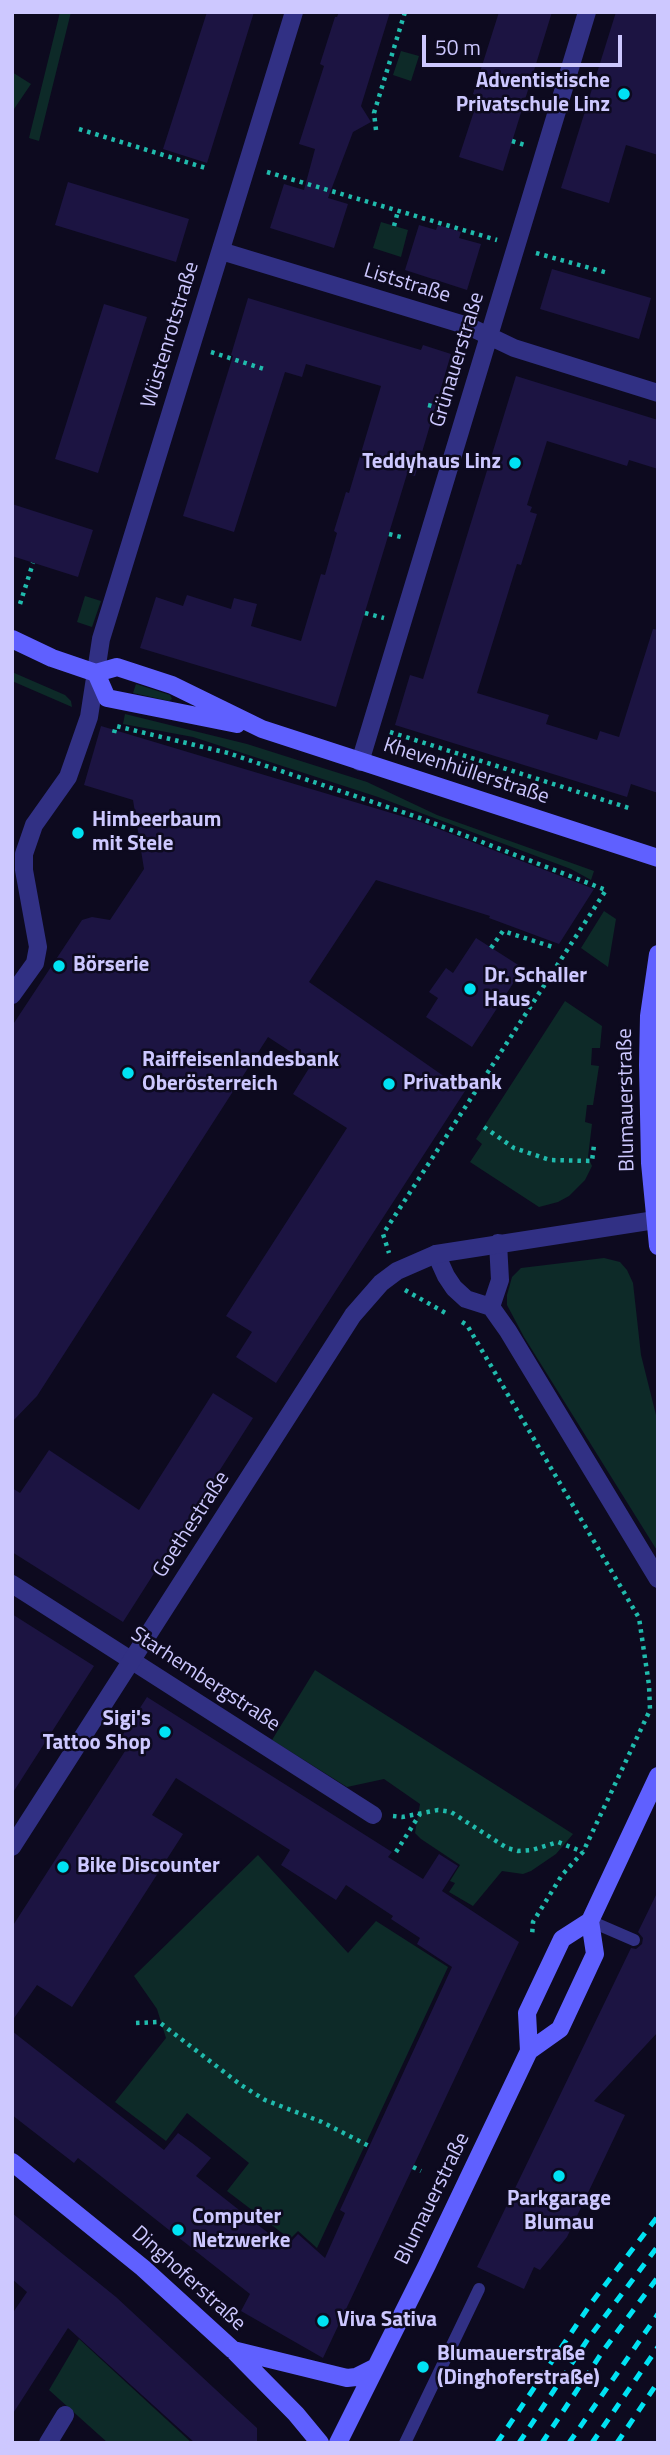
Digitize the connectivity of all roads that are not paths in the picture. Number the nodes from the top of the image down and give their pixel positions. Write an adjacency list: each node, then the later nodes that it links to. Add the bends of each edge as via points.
1 (295, 12): 3 (street, Wüstenrotstraße)
2 (587, 12): 4 (street, Grünauerstraße)
3 (221, 251): 4 (street, Liststraße); 7 (street, Wüstenrotstraße, via 101,639)
4 (489, 336): 5 (street, Liststraße); 9 (street, Grünauerstraße)
5 (658, 393)
6 (12, 639): 7 (main road, Khevenhüllerstraße)
7 (96, 673): 8 (main road, Khevenhüllerstraße, via 117,667 172,685); 8 (main road, Khevenhüllerstraße, via 107,698); 11 (street, Wüstenrotstraße, via 89,717 68,777 34,825)
8 (262, 729): 9 (main road, Khevenhüllerstraße)
9 (360, 762): 10 (main road, Khevenhüllerstraße)
10 (658, 858)
11 (18, 860): 13 (street, via 24,870 38,947 35,962)
12 (658, 954): 14 (main road, Blumauerstraße, via 648,1065)
13 (12, 995)
14 (655, 1220): 15 (street, Goethestraße); 16 (main road, Blumauerstraße)
15 (498, 1243): 17 (street, Goethestraße); 18 (street, via 499,1280)
16 (658, 1246)
17 (436, 1254): 18 (street, via 446,1276 466,1299); 21 (street, Goethestraße, via 397,1271 353,1315)
18 (491, 1307): 19 (street)
19 (658, 1579)
20 (12, 1584): 21 (street, Starhembergstraße)
21 (131, 1661): 23 (street, Starhembergstraße); 24 (street, Goethestraße)
22 (658, 1776): 25 (main road)
23 (373, 1815)
24 (12, 1847)
25 (590, 1921): 26 (lane); 27 (main road, Blumauerstraße, via 562,1939 527,2013); 27 (main road, Blumauerstraße, via 595,1954 560,2029)
26 (634, 1940)
27 (529, 2051): 31 (main road, Blumauerstraße)
28 (12, 2162): 30 (main road, Dinghoferstraße, via 143,2268)
29 (479, 2289): 36 (lane)
30 (233, 2350): 31 (main road, via 347,2378); 34 (main road, Dinghoferstraße)
31 (376, 2367): 35 (main road, Blumauerstraße)
32 (65, 2415): 33 (street)
33 (48, 2443)
34 (320, 2443)
35 (338, 2443)
36 (405, 2443)

